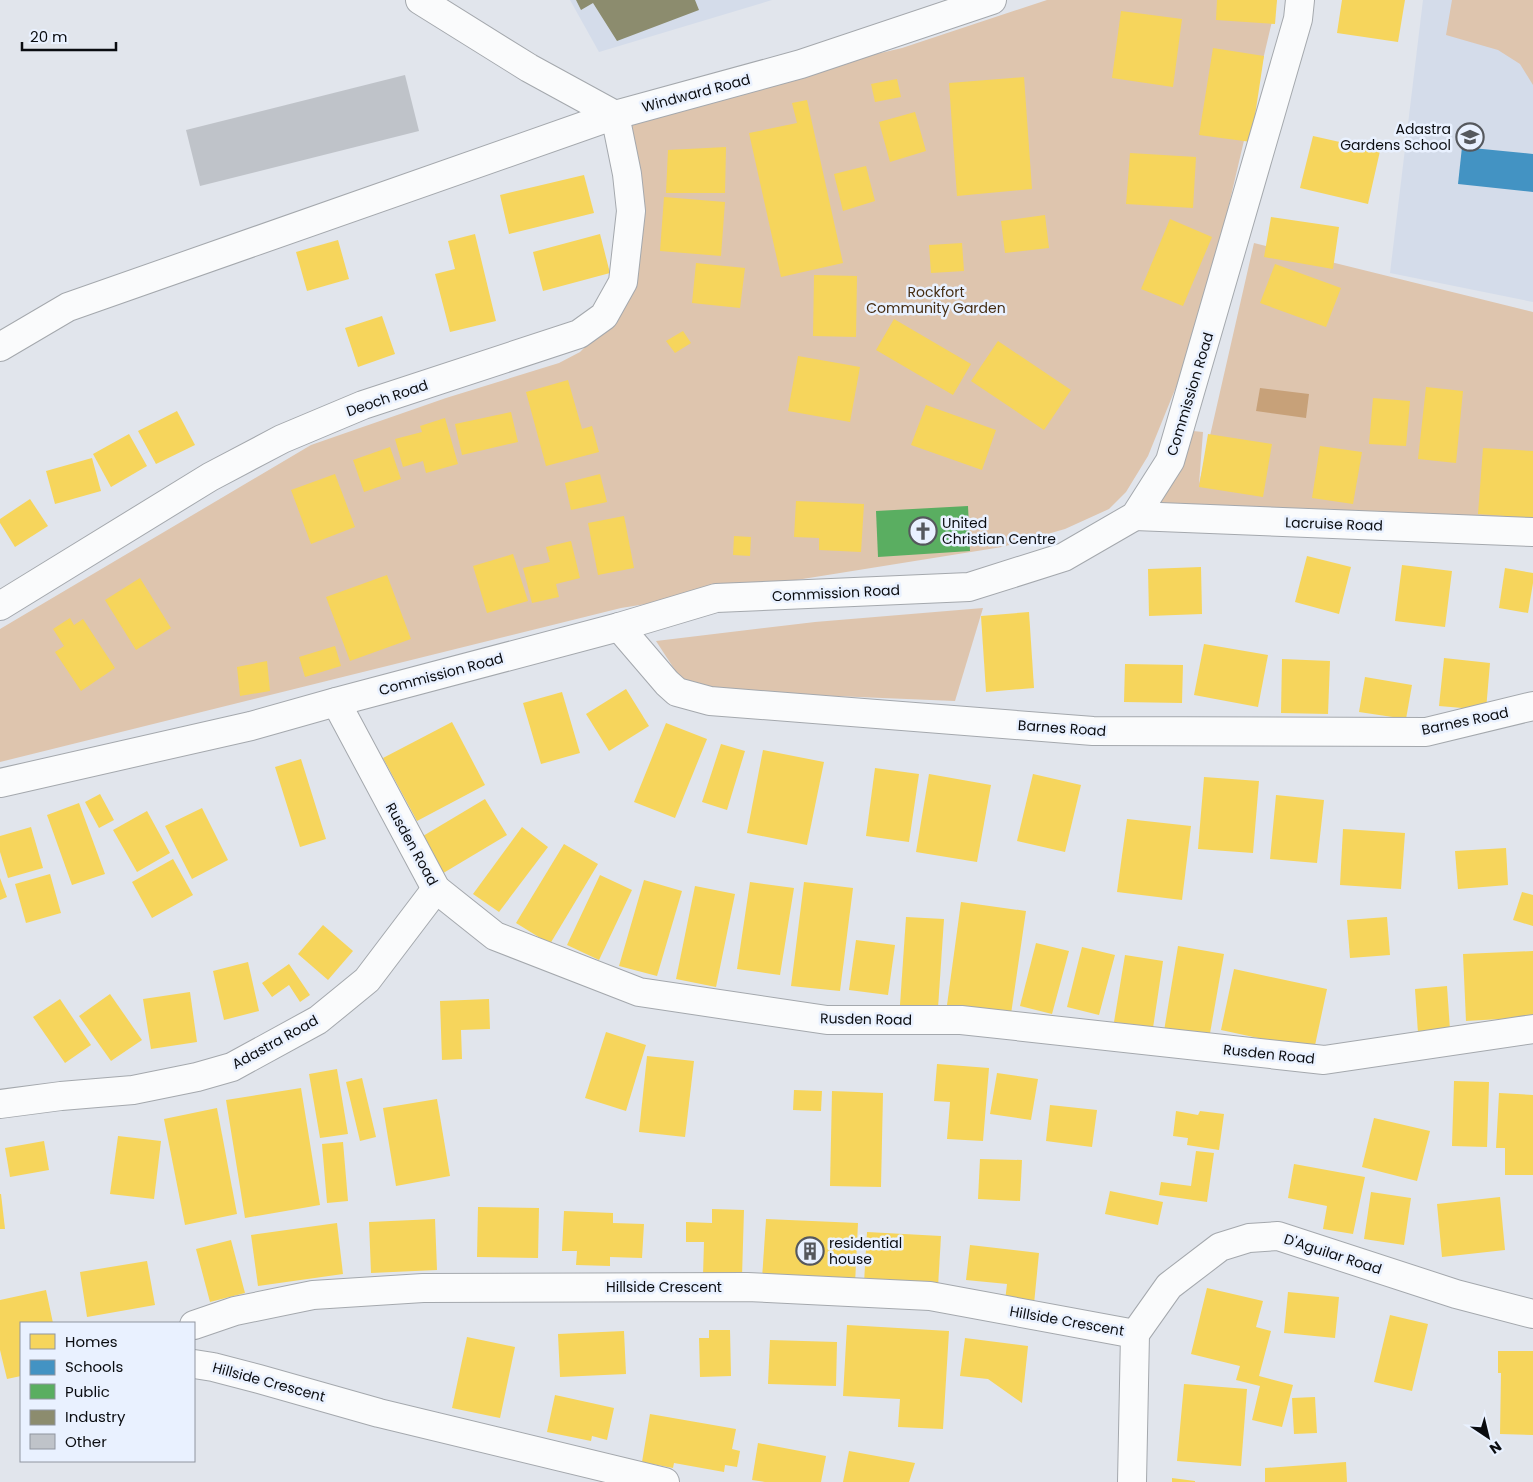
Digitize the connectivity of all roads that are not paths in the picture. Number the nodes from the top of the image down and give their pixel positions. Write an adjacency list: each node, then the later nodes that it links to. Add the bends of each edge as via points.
1 (420, 0): 4 (street, via 529,68)
2 (992, 0): 4 (street, Windward Road, via 801,64)
3 (1300, 0): 6 (street, Commission Road, via 1295,28 1170,461)
4 (615, 115): 5 (street, Windward Road, via 68,307); 8 (street, Deoch Road, via 631,211 623,282 604,316 579,334 364,405 282,439 210,478)
5 (0, 347)
6 (1135, 516): 7 (street, Lacruise Road); 9 (street, Commission Road, via 1064,557 969,587 716,598)
7 (1533, 532)
8 (0, 606)
9 (619, 627): 10 (street, Commission Road); 11 (street, Barnes Road, via 677,692 710,701 1093,731 1426,732)
10 (336, 702): 12 (street, Commission Road, via 251,726); 13 (street, Rusden Road)
11 (1533, 706)
12 (0, 782)
13 (436, 889): 14 (street, Rusden Road, via 495,936 638,992 827,1020 962,1020 1324,1060); 15 (street, Adastra Road, via 367,980 318,1020 232,1067 133,1090)
14 (1533, 1029)
15 (0, 1104)
16 (1533, 1314): 18 (street, D'Aguilar Road, via 1456,1294 1278,1236 1249,1238 1220,1247 1169,1286)
17 (195, 1325): 18 (street, Hillside Crescent, via 235,1311 313,1295 423,1288 747,1287 930,1296)
18 (1135, 1334): 21 (street)
19 (195, 1364): 20 (street, Hillside Crescent, via 379,1413)
20 (664, 1482)
21 (1132, 1482)

